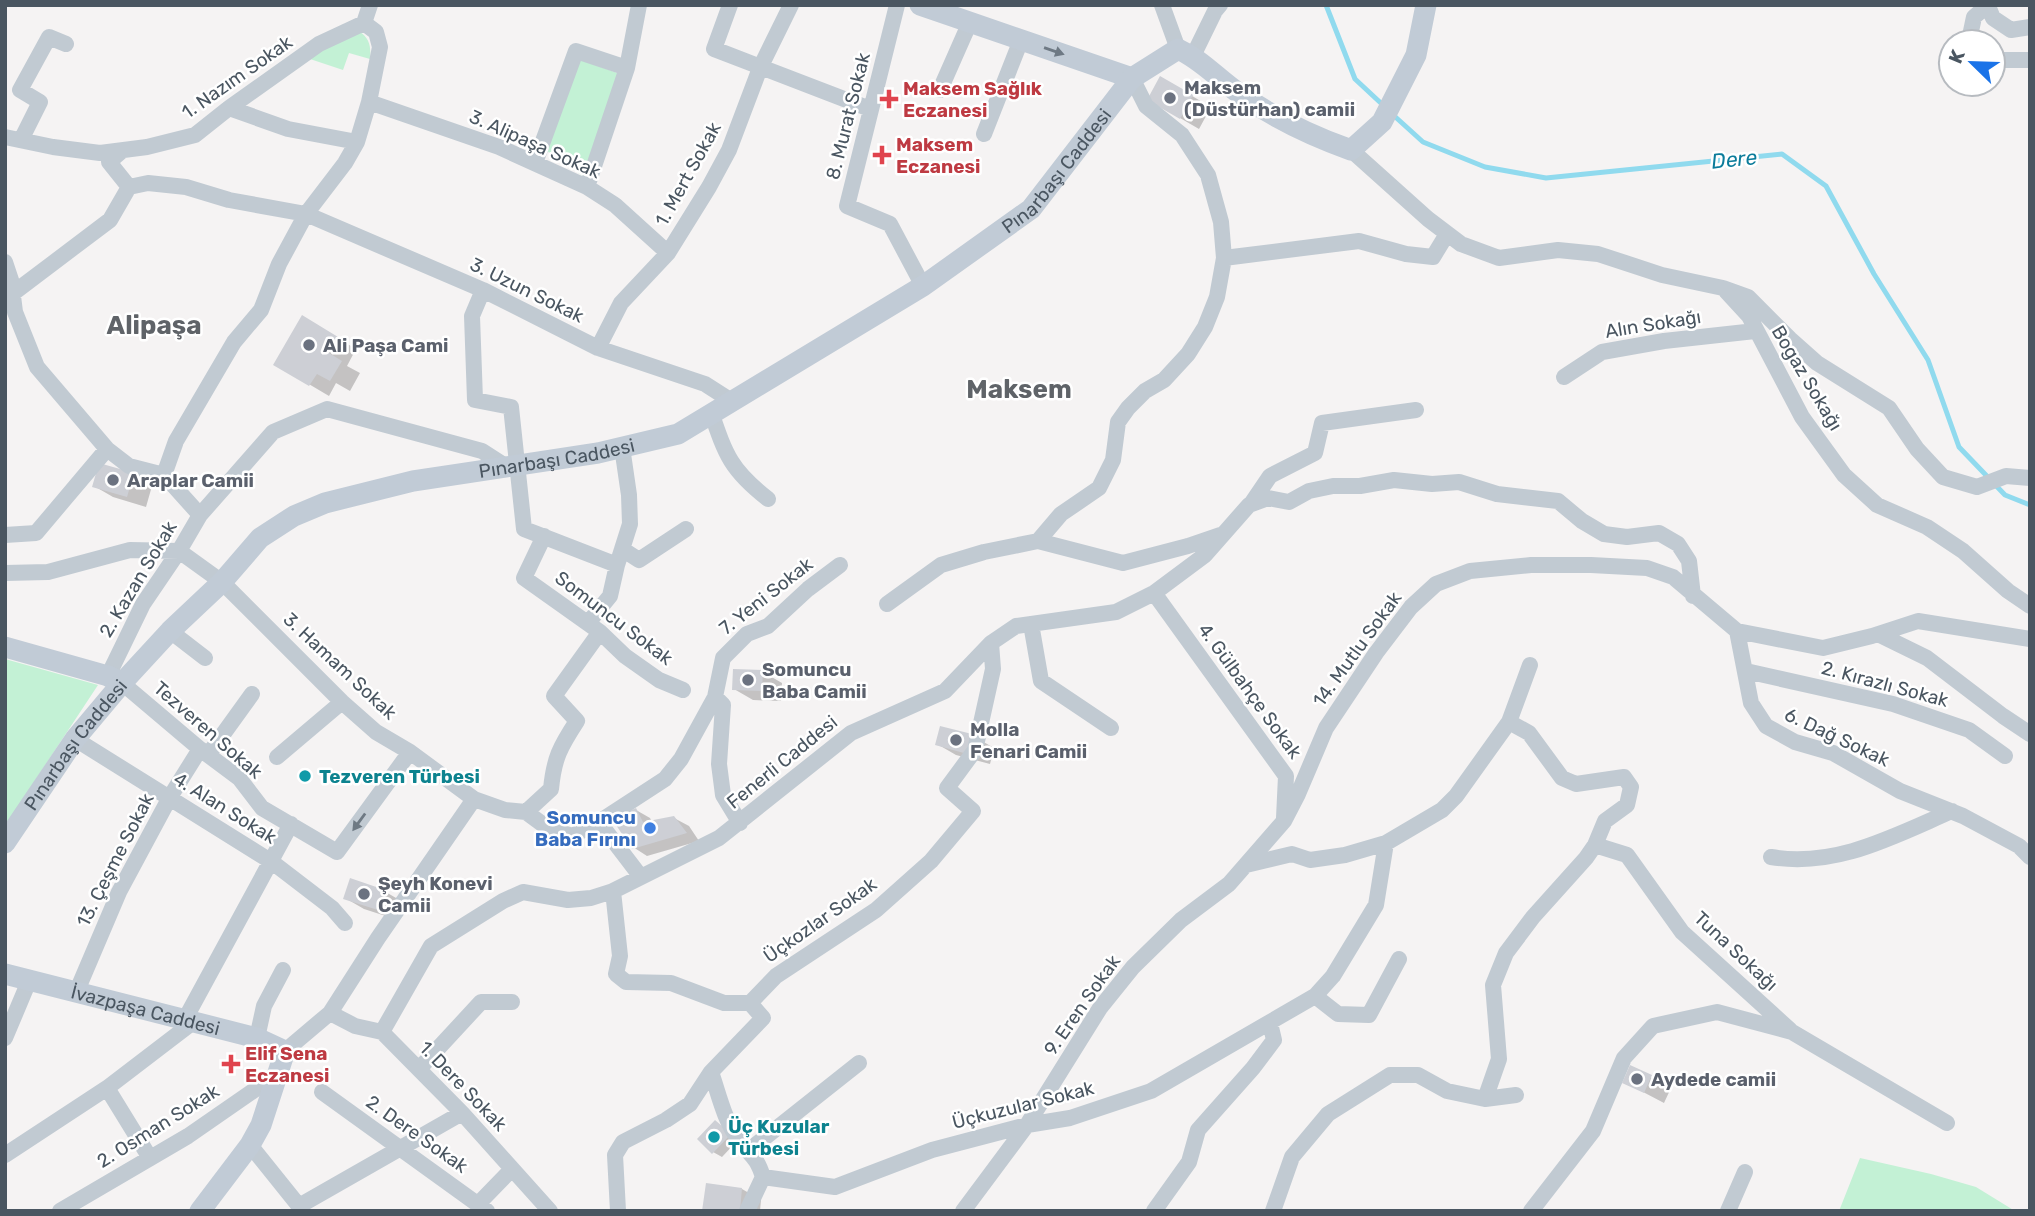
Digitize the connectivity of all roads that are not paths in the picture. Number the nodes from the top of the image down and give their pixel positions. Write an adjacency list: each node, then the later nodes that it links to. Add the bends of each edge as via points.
1 (370, 5): 12 (street)
2 (639, 5): 20 (street)
3 (730, 5): 21 (street, via 714,49)
4 (791, 5): 21 (street, 1. Mert Sokak)
5 (897, 5): 26 (street, 8. Murat Sokak)
6 (920, 5): 11 (main road)
7 (1162, 5): 17 (street)
8 (1220, 5): 17 (street)
9 (1426, 5): 31 (main road, via 1416,55 1382,122)
10 (1988, 5): 13 (street, via 1993,19 2011,30); 14 (street, via 1974,17)
11 (970, 22): 15 (main road); 23 (street)
12 (363, 23): 24 (street, via 376,32 380,47); 25 (street, 1. Nazım Sokak, via 319,44)
13 (2030, 27)
14 (1972, 28)
15 (1021, 40): 22 (main road, one-way to 22); 27 (street)
16 (66, 44): 28 (street, via 48,37 20,90 40,102)
17 (1185, 52): 22 (main road); 31 (main road, via 1240,94 1311,135)
18 (2007, 60): 19 (street)
19 (2030, 60)
20 (627, 68): 32 (street, via 576,51); 34 (street)
21 (760, 68): 26 (street); 37 (street, 1. Mert Sokak, via 729,150)
22 (1132, 78): 38 (street, via 1146,106 1182,135 1208,175 1221,222); 40 (main road, Pınarbaşı Caddesi, via 1031,209)
23 (940, 90)
24 (369, 102): 29 (street); 32 (street, 3. Alipaşa Sokak)
25 (229, 107): 29 (street, via 288,129); 30 (street, 1. Nazım Sokak, via 195,135)
26 (870, 109): 40 (street, 8. Murat Sokak, via 847,206 890,225)
27 (984, 134)
28 (13, 138): 30 (street, 1. Nazım Sokak, via 100,153)
29 (357, 142): 35 (street)
30 (123, 150): 33 (street, via 109,162)
31 (1351, 150): 36 (street)
32 (535, 163): 34 (street, 3. Alipaşa Sokak)
33 (129, 187): 35 (street, 3. Uzun Sokak, via 148,183 186,187); 43 (street, via 110,220)
34 (587, 187): 37 (street, 3. Alipaşa Sokak, via 615,205)
35 (306, 215): 42 (street, 3. Uzun Sokak); 54 (street, via 261,310 221,364 176,441)
36 (1447, 234): 38 (street, via 1433,257 1359,241); 41 (street, via 1499,258 1558,250 1598,254 1661,275)
37 (668, 253): 46 (street, 1. Mert Sokak, via 621,303)
38 (1224, 258): 63 (street, via 1217,297 1188,354 1118,422 1113,460 1099,488 1061,514)
39 (5, 262): 43 (street)
40 (923, 286): 48 (main road, Pınarbaşı Caddesi)
41 (1723, 288): 45 (street, Bogaz Sokağı, via 1749,316); 55 (street, via 1748,297 1817,363 1889,408 1943,477 1977,487 2006,475)
42 (483, 290): 46 (street, 3. Uzun Sokak); 53 (street, via 472,316 475,400 511,407)
43 (12, 294): 44 (street)
44 (10, 315): 52 (street, via 37,367)
45 (1755, 331): 47 (street, Alın Sokağı, via 1602,352); 72 (street, Bogaz Sokağı, via 1802,417 1844,475 1877,505 1927,527 1963,551)
46 (598, 348): 48 (street, 3. Uzun Sokak, via 705,384)
47 (1564, 377)
48 (730, 400): 50 (main road, Pınarbaşı Caddesi)
49 (1416, 410): 57 (street, via 1322,423 1315,453 1270,476)
50 (711, 412): 51 (main road, Pınarbaşı Caddesi, via 678,434); 56 (street, via 724,452 743,480)
51 (622, 447): 53 (main road, Pınarbaşı Caddesi); 65 (street, via 630,524)
52 (107, 449): 54 (street, via 130,466); 60 (street, via 36,533)
53 (513, 466): 58 (street, via 482,451 327,409 273,432); 62 (street, via 524,529); 68 (main road, Pınarbaşı Caddesi, via 413,481 326,503 294,516 260,538)
54 (164, 475): 58 (street, 2. Kazan Sokak)
55 (2030, 478)
56 (768, 499)
57 (1251, 504): 61 (street); 70 (street, via 1268,498 1289,502 1309,491 1394,480 1459,482 1497,494 1559,500 1604,534 1659,533 1678,544 1689,561)
58 (200, 515): 64 (street, 2. Kazan Sokak)
59 (686, 529): 65 (street, via 639,560)
60 (5, 535)
61 (1222, 535): 63 (street, via 1123,563); 69 (street, Fenerli Caddesi, via 1205,555)
62 (544, 536): 65 (street); 74 (street, Somuncu Sokak, via 524,578)
63 (1038, 541): 71 (street, via 941,565)
64 (179, 551): 67 (street, via 130,550 48,572); 68 (street, 3. Hamam Sokak); 84 (street, 2. Kazan Sokak, via 143,604)
65 (620, 557): 74 (street, via 610,596)
66 (840, 565): 87 (street, 7. Yeni Sokak, via 768,626 747,634 723,658)
67 (5, 573)
68 (222, 582): 75 (main road, Pınarbaşı Caddesi); 88 (street, 3. Hamam Sokak)
69 (1154, 593): 73 (street, Fenerli Caddesi, via 1116,612); 101 (street, 4. Gülbahçe Sokak, via 1286,775)
70 (1693, 596): 76 (street); 101 (street, 14. Mutlu Sokak, via 1673,577 1647,568 1591,565 1470,571 1436,584 1410,607 1326,729)
71 (887, 604)
72 (2030, 606)
73 (1031, 624): 79 (street, Fenerli Caddesi, via 1016,626); 90 (street, via 1041,681)
74 (594, 627): 85 (street, Somuncu Sokak, via 625,656 659,680); 100 (street, via 554,696 577,721 558,750 551,789)
75 (170, 631): 81 (street); 84 (main road, Pınarbaşı Caddesi)
76 (1737, 631): 77 (street, via 1823,648); 83 (street, 6. Dağ Sokak)
77 (1878, 634): 78 (street, via 1918,621); 91 (street, via 1927,658)
78 (2030, 639)
79 (991, 643): 103 (street, Fenerli Caddesi, via 945,691 850,733); 122 (street, Üçkozlar Sokak, via 993,669 975,750 947,788 973,811 931,861 876,909 776,976)
80 (5, 647): 84 (main road)
81 (205, 658)
82 (1530, 665): 89 (street)
83 (1746, 671): 95 (street, 2. Kırazlı Sokak, via 1893,704 1969,730); 99 (street, 6. Dağ Sokak, via 1751,703 1766,726)
84 (115, 679): 92 (main road, Pınarbaşı Caddesi); 93 (street, Tezveren Sokak)
85 (683, 690)
86 (252, 694): 93 (street, 13. Çeşme Sokak)
87 (715, 698): 102 (street, 7. Yeni Sokak, via 665,779); 103 (street, via 723,705 719,764 723,795)
88 (342, 702): 94 (street, 3. Hamam Sokak, via 376,732); 96 (street)
89 (1509, 722): 106 (street, via 1442,810); 107 (street, via 1529,733 1562,778 1576,784 1624,777 1631,787 1627,805 1605,821)
90 (1111, 728)
91 (2030, 734)
92 (75, 739): 97 (street, 4. Alan Sokak); 105 (main road, Pınarbaşı Caddesi)
93 (204, 752): 97 (street, 13. Çeşme Sokak); 104 (street, Tezveren Sokak, via 239,778 262,808)
94 (410, 752): 98 (street, 3. Hamam Sokak); 104 (street, Tezveren Sokak, one-way to 104, via 337,852)
95 (2005, 756)
96 (277, 757)
97 (170, 797): 110 (street, 4. Alan Sokak); 119 (street, 13. Çeşme Sokak, via 119,892)
98 (474, 799): 100 (street, 3. Hamam Sokak); 123 (street)
99 (1951, 811): 108 (street, via 1842,856 1796,861); 109 (street, 6. Dağ Sokak, via 2019,846)
100 (526, 813): 102 (street, 3. Hamam Sokak, via 549,829 572,836)
101 (1284, 821): 111 (street, 14. Mutlu Sokak)
102 (599, 822): 112 (street)
103 (740, 823): 112 (street, Fenerli Caddesi)
104 (291, 824): 110 (street)
105 (5, 843)
106 (1386, 843): 111 (street, via 1345,855 1310,860 1292,854); 120 (street, Üçkuzular Sokak, via 1376,905 1333,976)
107 (1595, 845): 127 (street, Tuna Sokağı, via 1627,855 1682,932); 138 (street, via 1506,953 1493,985 1499,1059)
108 (1772, 857)
109 (2030, 857)
110 (272, 862): 114 (street, 4. Alan Sokak); 124 (street, via 228,936)
111 (1246, 865): 141 (street, 9. Eren Sokak, via 1133,967 1100,1008)
112 (641, 877): 113 (street, Fenerli Caddesi)
113 (613, 891): 122 (street, via 620,956 616,974 626,982 671,983 724,1003); 126 (street, Fenerli Caddesi, via 568,900 523,892 503,901 431,946)
114 (345, 923)
115 (1399, 959): 120 (street, via 1369,1015 1338,1014)
116 (283, 971): 129 (street, via 264,1006)
117 (5, 974): 118 (main road, İvazpaşa Caddesi)
118 (29, 981): 119 (main road, İvazpaşa Caddesi); 128 (street)
119 (76, 993): 124 (main road, İvazpaşa Caddesi)
120 (1315, 996): 125 (street, Üçkuzular Sokak)
121 (512, 1002): 132 (street, via 481,1002)
122 (750, 1003): 133 (street, via 763,1018)
123 (330, 1013): 126 (street, 1. Dere Sokak, via 355,1026); 130 (street)
124 (188, 1022): 129 (main road, İvazpaşa Caddesi); 135 (street)
125 (1270, 1023): 141 (street, Üçkuzular Sokak, via 1151,1091 1070,1118); 159 (street, via 1274,1040 1198,1130 1189,1162)
126 (382, 1032): 132 (street, 1. Dere Sokak)
127 (1793, 1032): 140 (street); 161 (street, via 1717,1012 1653,1026 1624,1058 1593,1131)
128 (5, 1038)
129 (257, 1038): 130 (main road, İvazpaşa Caddesi)
130 (285, 1051): 134 (main road)
131 (859, 1063): 143 (street)
132 (419, 1069): 139 (street, 1. Dere Sokak)
133 (711, 1072): 143 (street, via 725,1116); 155 (street, via 690,1104 623,1142 615,1155)
134 (276, 1075): 142 (main road, via 269,1104); 146 (street, 2. Osman Sokak)
135 (107, 1088): 145 (street); 146 (street)
136 (322, 1092): 144 (street, 2. Dere Sokak)
137 (1516, 1095): 138 (street)
138 (1485, 1099): 160 (street, via 1447,1091 1418,1074 1390,1075 1328,1114 1292,1157)
139 (462, 1112): 144 (street); 147 (street, 1. Dere Sokak)
140 (1947, 1123)
141 (1027, 1125): 149 (street, Üçkuzular Sokak, via 932,1150 835,1187); 150 (street, 9. Eren Sokak)
142 (250, 1145): 144 (street, via 299,1206); 153 (main road)
143 (744, 1146): 149 (street, via 757,1161)
144 (400, 1148): 151 (street, 2. Dere Sokak)
145 (5, 1155)
146 (150, 1158): 152 (street, 2. Osman Sokak)
147 (512, 1169): 151 (street); 154 (street, 1. Dere Sokak)
148 (1745, 1172): 162 (street)
149 (762, 1177): 156 (street)
150 (978, 1191): 157 (street, 9. Eren Sokak); 158 (street)
151 (483, 1207)
152 (60, 1211)
153 (200, 1211)
154 (550, 1211)
155 (618, 1211)
156 (747, 1211)
157 (963, 1211)
158 (976, 1211)
159 (1154, 1211)
160 (1273, 1211)
161 (1531, 1211)
162 (1728, 1211)

